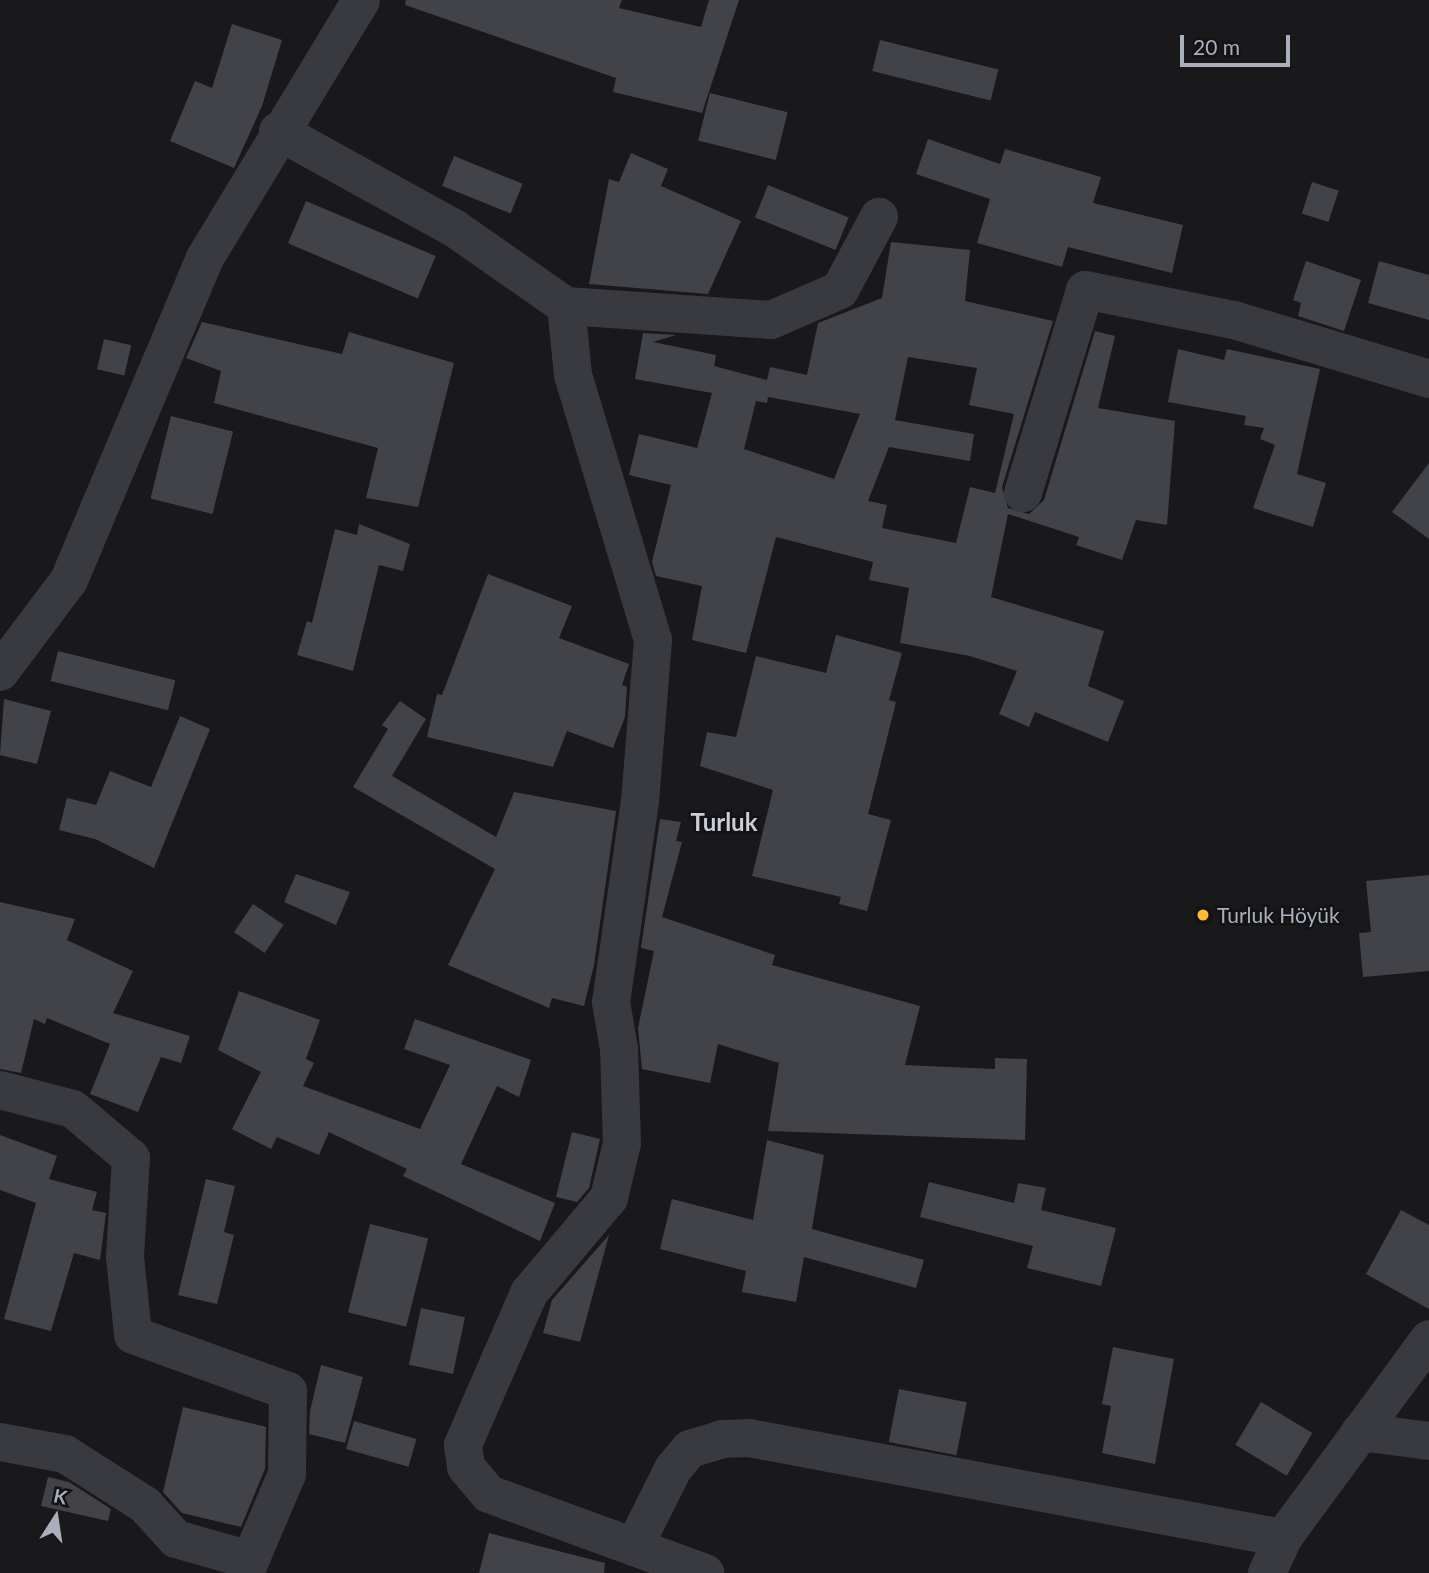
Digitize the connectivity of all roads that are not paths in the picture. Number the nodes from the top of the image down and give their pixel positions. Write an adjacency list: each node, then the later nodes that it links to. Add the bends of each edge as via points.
1 (361, 0): 2 (street)
2 (278, 131): 4 (street, via 454,228); 7 (street, via 205,258 69,580)
3 (879, 217): 4 (street, via 840,290 772,320)
4 (566, 306): 14 (street, via 573,375 653,640 640,801 611,1002 619,1049 622,1143 609,1198 529,1293 463,1445 466,1467 489,1494)
5 (1429, 379): 6 (street, via 1234,320 1086,290)
6 (1023, 493)
7 (0, 672)
8 (0, 1090): 15 (street, via 73,1109 131,1158 125,1257 133,1335 288,1391 287,1474)
9 (1429, 1339): 10 (street)
10 (1360, 1433): 11 (street); 13 (street)
11 (1429, 1441)
12 (0, 1442): 15 (street, via 65,1454 145,1505 176,1539)
13 (1283, 1538): 14 (street, via 749,1437 690,1449 673,1469); 17 (street)
14 (634, 1547): 16 (street)
15 (248, 1566)
16 (705, 1573)
17 (1266, 1573)

